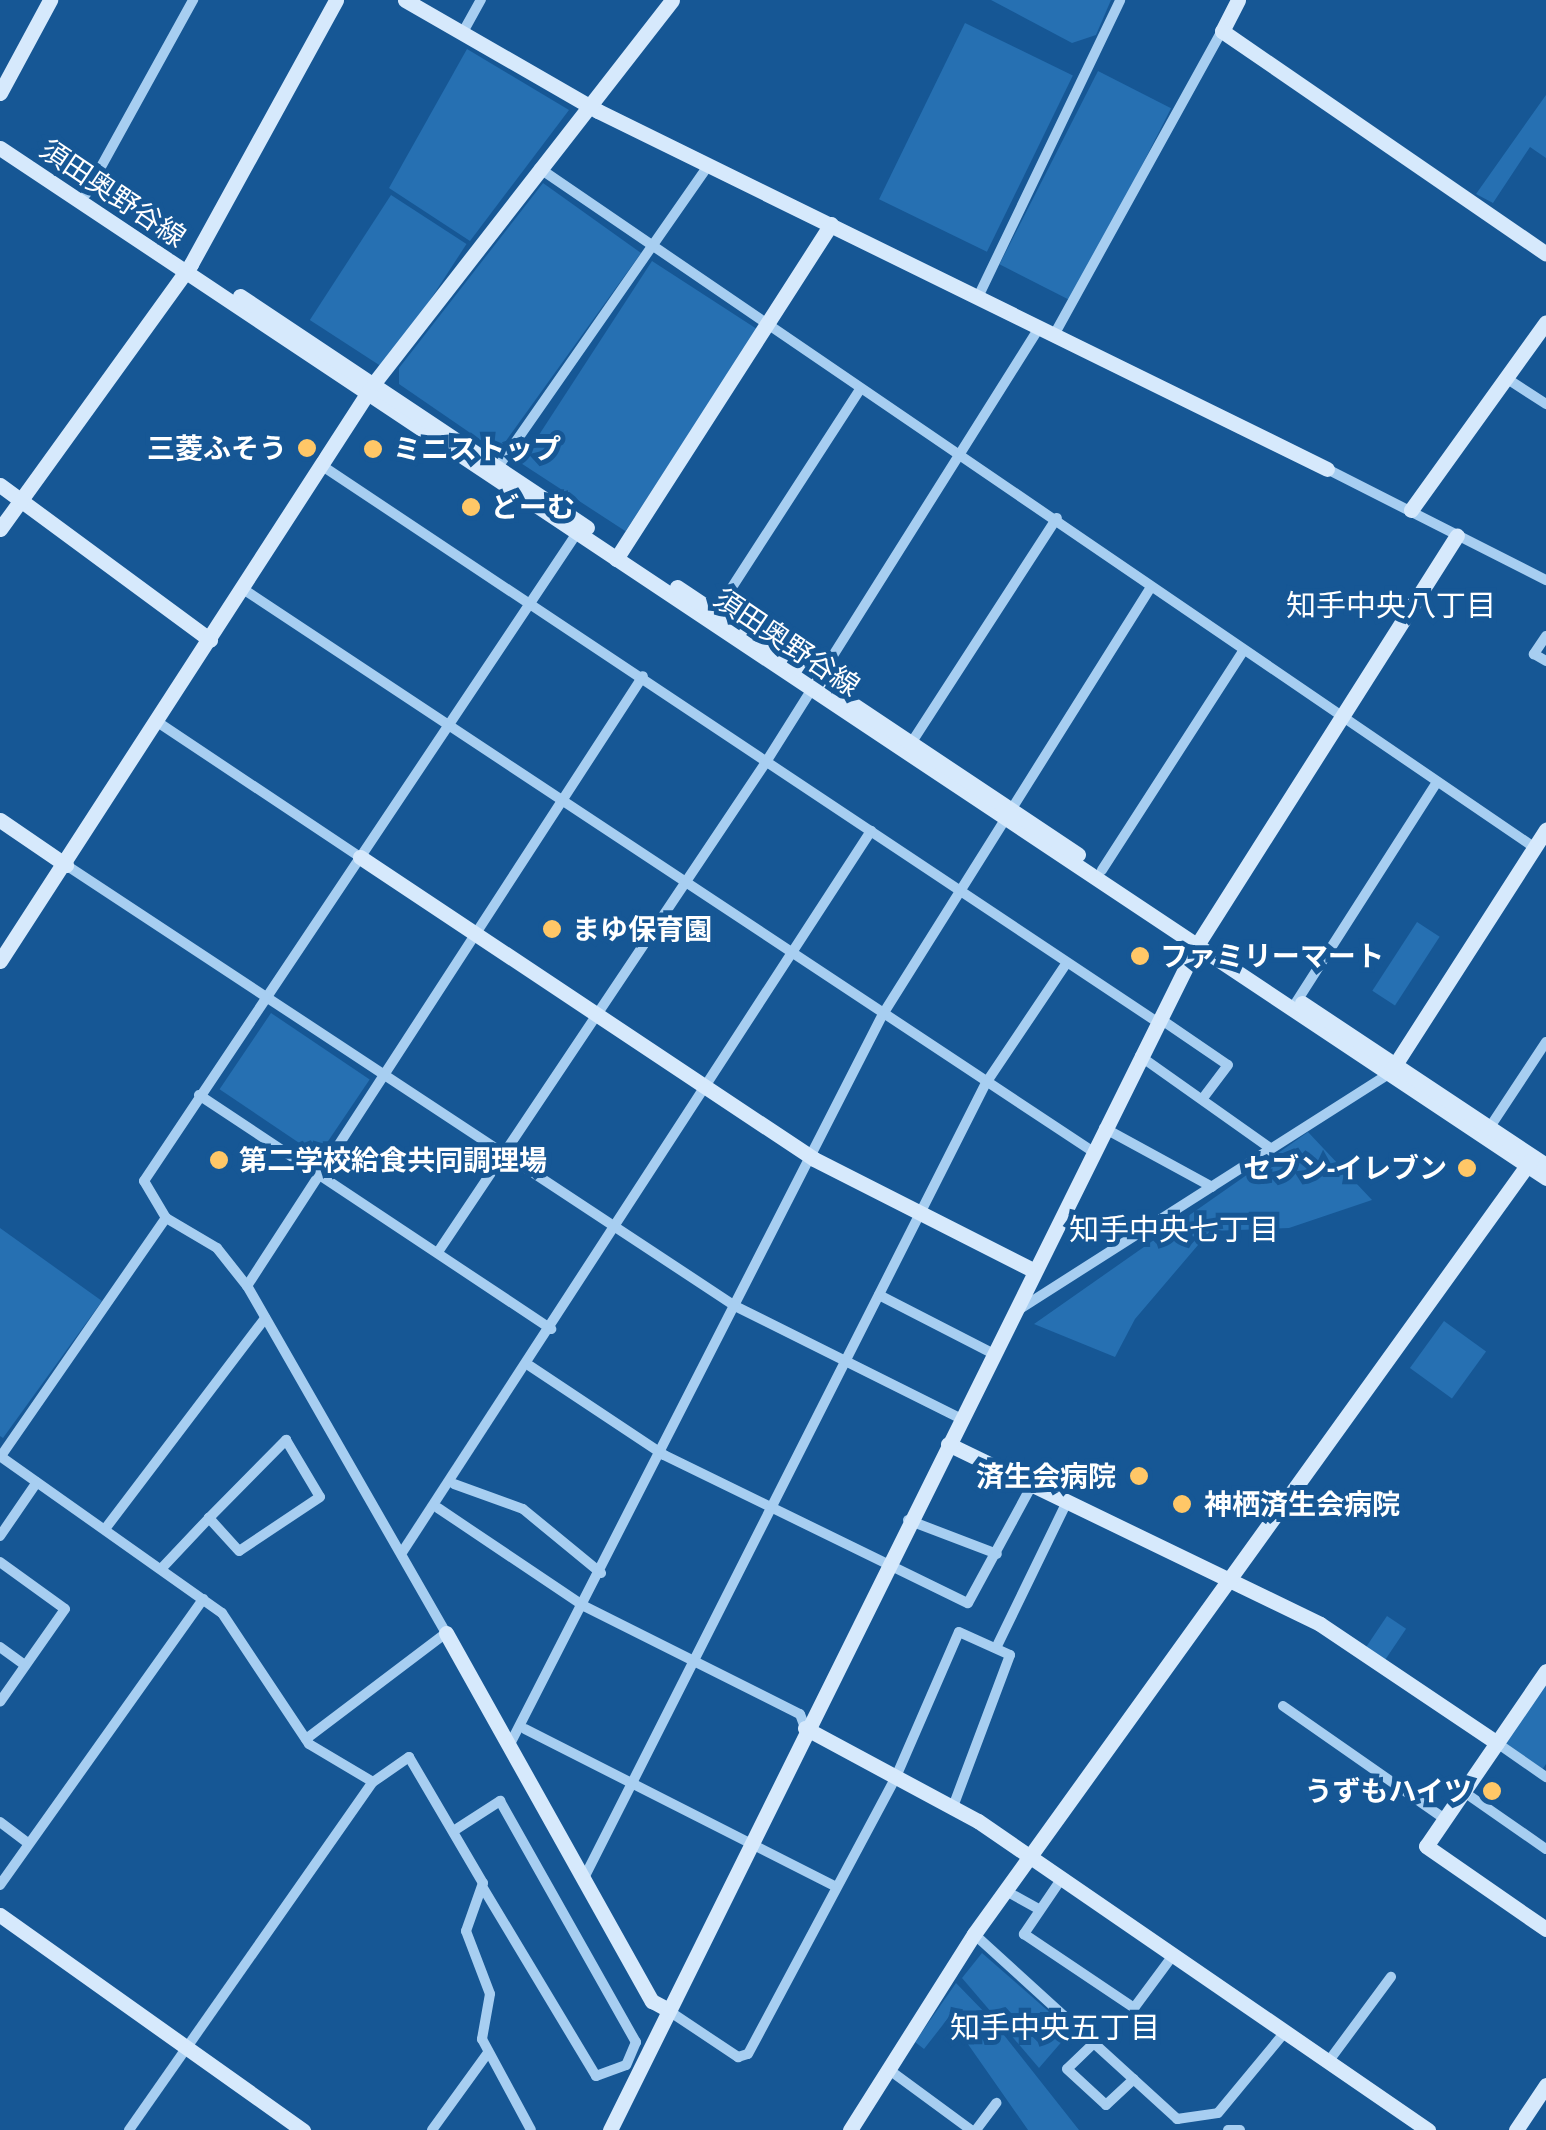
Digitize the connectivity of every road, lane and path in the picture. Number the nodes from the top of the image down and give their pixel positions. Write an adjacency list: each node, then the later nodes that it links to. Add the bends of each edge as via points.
1 (50, 0): 11 (street)
2 (193, 0): 17 (street)
3 (336, 0): 21 (street)
4 (405, 0): 10 (street)
5 (481, 0): 10 (street)
6 (672, 0): 12 (street)
7 (1120, 0): 22 (street)
8 (1238, 0): 9 (street)
9 (1222, 31): 20 (street); 25 (street)
10 (463, 32): 12 (street)
11 (0, 92)
12 (590, 103): 15 (street); 16 (street)
13 (0, 136): 17 (street, 須田奥野谷線)
14 (0, 148): 21 (street, 須田奥野谷線)
15 (709, 165): 18 (street); 19 (street)
16 (540, 168): 19 (street); 27 (street)
17 (86, 194): 21 (street, 須田奥野谷線)
18 (831, 224): 22 (street); 24 (street)
19 (652, 248): 24 (street); 32 (street)
20 (1546, 254)
21 (187, 267): 27 (street, 須田奥野谷線); 35 (street)
22 (978, 297): 25 (street)
23 (1546, 322): 26 (street)
24 (767, 326): 28 (street); 41 (street)
25 (1046, 331): 30 (street); 33 (street)
26 (1506, 378): 29 (street); 36 (street)
27 (371, 388): 31 (street); 32 (street, 須田奥野谷線); 39 (street, 須田奥野谷線)
28 (860, 389): 30 (street); 46 (street)
29 (1546, 404)
30 (960, 457): 37 (street); 52 (street)
31 (321, 465): 43 (street); 45 (street)
32 (498, 467): 41 (street, 須田奥野谷線)
33 (1326, 469): 36 (street)
34 (0, 485): 35 (street)
35 (21, 500): 38 (street); 48 (street)
36 (1411, 510): 40 (street)
37 (1057, 518): 44 (street); 56 (street)
38 (0, 530)
39 (577, 533): 41 (street, 須田奥野谷線); 45 (street)
40 (1457, 536): 42 (street); 53 (street)
41 (619, 555): 46 (street, 須田奥野谷線); 52 (street, 須田奥野谷線)
42 (1546, 580)
43 (243, 588): 48 (street); 55 (street)
44 (1151, 588): 49 (street); 60 (street)
45 (530, 604): 51 (street); 55 (street)
46 (716, 612): 52 (street, 須田奥野谷線)
47 (1546, 636): 50 (street, via 1534,654)
48 (210, 640): 54 (street)
49 (1244, 651): 53 (street); 67 (street)
50 (1546, 661)
51 (643, 676): 57 (street); 59 (street)
52 (814, 684): 56 (street, 須田奥野谷線); 57 (street)
53 (1342, 718): 58 (street); 71 (street)
54 (156, 721): 65 (street); 66 (street)
55 (449, 725): 59 (street); 65 (street)
56 (908, 747): 60 (street, 須田奥野谷線)
57 (766, 762): 63 (street); 68 (street)
58 (1437, 782): 64 (street); 76 (street)
59 (566, 803): 68 (street); 70 (street)
60 (1010, 815): 67 (street, 須田奥野谷線); 69 (street); 71 (street, 須田奥野谷線)
61 (0, 820): 66 (street)
62 (1546, 830): 64 (street)
63 (870, 831): 69 (street); 72 (street)
64 (1540, 852): 82 (street)
65 (360, 857): 70 (street); 75 (street)
66 (66, 865): 73 (street); 75 (street)
67 (1102, 870): 71 (street, 須田奥野谷線)
68 (685, 883): 72 (street); 78 (street)
69 (962, 892): 74 (street); 77 (street)
70 (478, 936): 78 (street); 83 (street)
71 (1199, 941): 76 (street, 須田奥野谷線); 79 (street)
72 (792, 955): 77 (street); 85 (street)
73 (0, 961)
74 (1066, 964): 79 (street); 84 (street)
75 (267, 997): 83 (street); 86 (street)
76 (1295, 1005): 82 (street, 須田奥野谷線)
77 (883, 1014): 84 (street); 93 (street)
78 (597, 1016): 85 (street); 92 (street)
79 (1158, 1020): 81 (street); 87 (street, via 1228,1065)
80 (1546, 1042): 89 (street)
81 (1140, 1056): 87 (street); 88 (street)
82 (1392, 1070): 89 (street, 須田奥野谷線); 90 (street)
83 (386, 1075): 92 (street); 95 (street)
84 (986, 1083): 91 (street); 98 (street)
85 (707, 1088): 93 (street); 100 (street)
86 (199, 1095): 95 (street); 99 (street, via 144,1181)
87 (1203, 1098): 90 (street)
88 (1104, 1128): 91 (street); 97 (street)
89 (1486, 1132): 94 (street, 須田奥野谷線)
90 (1270, 1148): 97 (street)
91 (1092, 1151): 102 (street)
92 (504, 1154): 100 (street); 101 (street)
93 (814, 1159): 98 (street); 105 (street)
94 (1535, 1163): 96 (street, 須田奥野谷線); 132 (street)
95 (318, 1174): 101 (street); 103 (street)
96 (1546, 1178)
97 (1212, 1187): 106 (street)
98 (920, 1213): 102 (street); 104 (street)
99 (166, 1218): 103 (street, via 217,1248); 115 (street)
100 (616, 1228): 105 (street); 108 (street)
101 (438, 1252): 108 (street)
102 (1032, 1270): 106 (street)
103 (246, 1286): 107 (street)
104 (879, 1295): 109 (street); 110 (street)
105 (736, 1306): 110 (street); 114 (street)
106 (1012, 1313): 109 (street)
107 (265, 1318): 124 (street); 126 (street)
108 (551, 1329): 111 (street)
109 (992, 1353): 112 (street)
110 (846, 1360): 112 (street); 121 (street)
111 (530, 1366): 114 (street); 117 (street)
112 (960, 1418): 113 (street)
113 (948, 1444): 118 (street); 123 (street)
114 (664, 1455): 121 (street); 131 (street)
115 (0, 1456): 116 (street)
116 (37, 1482): 124 (street); 125 (street)
117 (454, 1484): 120 (street); 131 (street, via 523,1509)
118 (1032, 1485): 119 (street); 127 (street)
119 (1067, 1502): 132 (street); 137 (street)
120 (438, 1508): 126 (street); 134 (street)
121 (774, 1510): 129 (street); 138 (street)
122 (209, 1518): 122 (street, via 286,1440 320,1498 239,1550); 130 (street)
123 (908, 1520): 127 (street); 129 (street)
124 (104, 1530): 130 (street)
125 (0, 1536)
126 (403, 1552): 135 (street)
127 (998, 1554): 129 (street, via 968,1602)
128 (0, 1562): 139 (street, via 65,1609)
129 (887, 1563): 143 (street)
130 (162, 1569): 133 (street)
131 (601, 1573): 134 (street)
132 (1229, 1582): 146 (street, via 1320,1624); 160 (street)
133 (203, 1599): 145 (street); 157 (street)
134 (584, 1606): 138 (street); 144 (street)
135 (446, 1634): 145 (street); 147 (street)
136 (0, 1648): 139 (street)
137 (996, 1648): 149 (street, via 959,1632); 153 (street, via 1010,1655)
138 (695, 1661): 143 (street, via 800,1714); 151 (street)
139 (26, 1665): 141 (street)
140 (1546, 1671): 146 (street)
141 (1, 1697)
142 (1283, 1706): 154 (street)
143 (805, 1728): 149 (street); 158 (street)
144 (524, 1729): 147 (street); 151 (street)
145 (306, 1740): 150 (street)
146 (1497, 1743): 148 (street); 152 (street)
147 (509, 1746): 162 (street)
148 (1546, 1777)
149 (896, 1778): 153 (street); 164 (street)
150 (372, 1782): 156 (street, via 408,1758); 176 (street)
151 (634, 1783): 158 (street); 162 (street)
152 (1464, 1792): 154 (street); 159 (street)
153 (952, 1809): 160 (street)
154 (1445, 1818): 169 (street, via 1426,1846)
155 (0, 1822): 157 (street)
156 (455, 1830): 165 (street); 165 (street, via 500,1801 636,2042 626,2065 596,2076)
157 (27, 1842): 163 (street)
158 (748, 1842): 164 (street); 173 (street)
159 (1546, 1849)
160 (1028, 1857): 161 (street); 166 (street)
161 (1062, 1878): 167 (street); 171 (street)
162 (584, 1880): 173 (street, via 652,2001)
163 (0, 1885)
164 (836, 1887): 173 (street, via 748,2054 738,2057)
165 (483, 1888): 177 (street, via 466,1931 490,1994)
166 (1006, 1891): 167 (street); 170 (street)
167 (1038, 1909): 171 (street, via 1024,1934 1134,2008)
168 (0, 1916): 176 (street)
169 (1546, 1929)
170 (974, 1934): 175 (street); 179 (street)
171 (1174, 1954): 174 (street)
172 (1390, 1978): 178 (street)
173 (665, 2008): 187 (street)
174 (1285, 2032): 178 (street); 180 (street, via 1218,2113 1198,2123 1177,2119)
175 (1094, 2043): 180 (street); 180 (street, via 1067,2069 1106,2105)
176 (186, 2047): 183 (street); 184 (street)
177 (487, 2054): 185 (street); 186 (street)
178 (1328, 2062): 192 (street)
179 (888, 2070): 188 (street); 189 (street)
180 (1134, 2079)
181 (1546, 2085): 193 (street)
182 (996, 2103): 189 (street)
183 (128, 2130)
184 (303, 2130)
185 (432, 2130)
186 (531, 2130)
187 (610, 2130)
188 (850, 2130)
189 (973, 2130)
190 (1228, 2130): 191 (street)
191 (1240, 2130)
192 (1428, 2130)
193 (1516, 2130)

